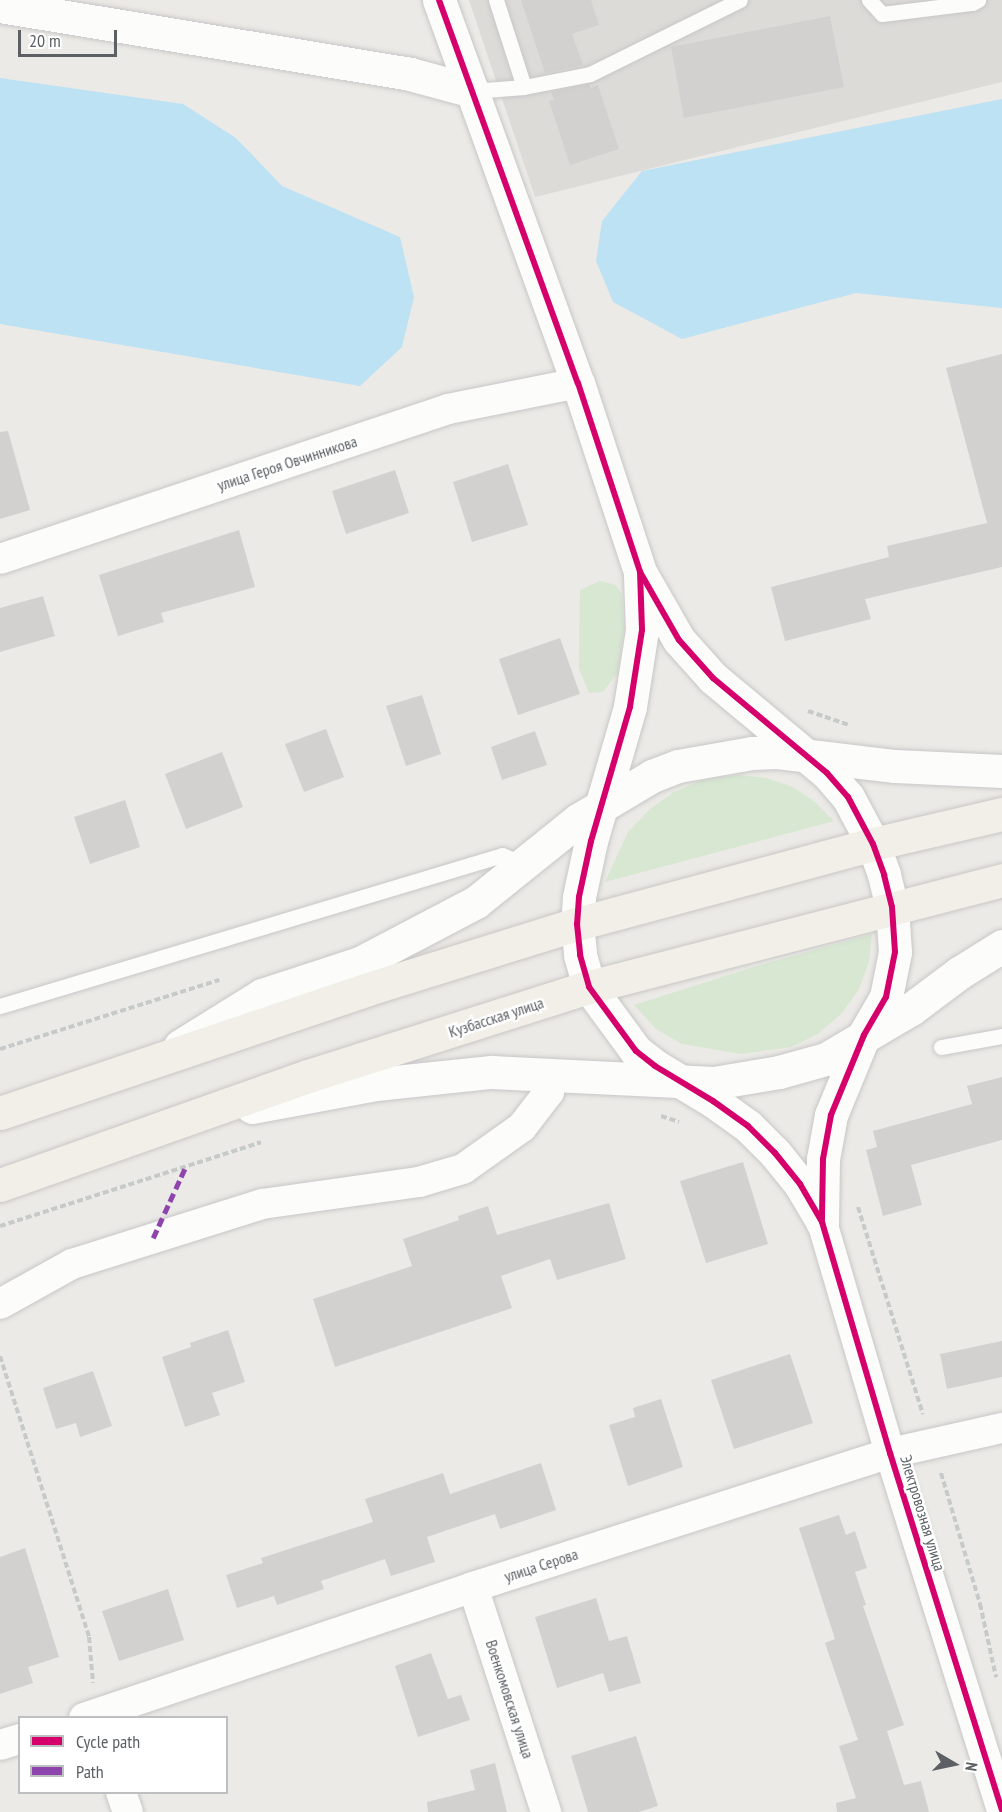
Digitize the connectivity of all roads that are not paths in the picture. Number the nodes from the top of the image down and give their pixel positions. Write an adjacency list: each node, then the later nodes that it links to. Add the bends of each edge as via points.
1 (439, 0): 8 (street)
2 (496, 0): 7 (lane)
3 (740, 0): 7 (lane, via 590,74)
4 (869, 0): 5 (lane, via 882,14)
5 (978, 0)
6 (0, 6): 8 (street, via 410,74)
7 (524, 87): 8 (lane)
8 (473, 91): 9 (street)
9 (578, 383): 10 (street, улица Героя Овчинникова, via 448,409); 11 (street)
10 (0, 559)
11 (640, 572): 12 (street, via 680,640 712,678); 14 (street, via 642,630 630,707)
12 (801, 754): 13 (street, via 895,766); 14 (street, via 752,753 678,766); 16 (street, via 827,773 848,797)
13 (1002, 771)
14 (604, 804): 17 (street); 20 (street, via 585,868)
15 (1002, 814): 16 (main road)
16 (873, 844): 19 (street); 20 (main road)
17 (521, 863): 23 (lane, via 502,855); 27 (street, via 476,902 360,963 262,995)
18 (1002, 880): 19 (main road, Кузбасская улица)
19 (892, 908): 22 (main road, Кузбасская улица); 24 (street, via 895,952 886,997)
20 (577, 924): 22 (street, via 580,956); 27 (main road)
21 (1002, 946): 24 (street, via 911,1009)
22 (589, 987): 29 (street, via 636,1051); 31 (main road, Кузбасская улица, via 308,1076)
23 (0, 1006)
24 (864, 1035): 29 (street, via 826,1059 779,1072 714,1083); 33 (street, via 831,1115 823,1159)
25 (1002, 1036): 26 (lane)
26 (941, 1047)
27 (159, 1059): 30 (main road)
28 (551, 1074): 29 (street); 31 (street, via 491,1072 376,1084); 34 (street, via 549,1092 522,1127 464,1169 419,1182 262,1204 72,1264)
29 (678, 1082): 33 (street, via 713,1101 755,1133 800,1184)
30 (0, 1113)
31 (174, 1124): 32 (main road, Кузбасская улица)
32 (0, 1185)
33 (822, 1222): 36 (street, Электровозная улица)
34 (0, 1304)
35 (1002, 1428): 36 (street, улица Серова)
36 (890, 1453): 37 (street, улица Серова); 42 (street, Электровозная улица)
37 (474, 1587): 38 (street, улица Серова); 44 (street, Военкомовская улица)
38 (92, 1716)
39 (18, 1740): 40 (street)
40 (0, 1745)
41 (122, 1794): 43 (street)
42 (1001, 1806)
43 (128, 1812)
44 (546, 1812)

